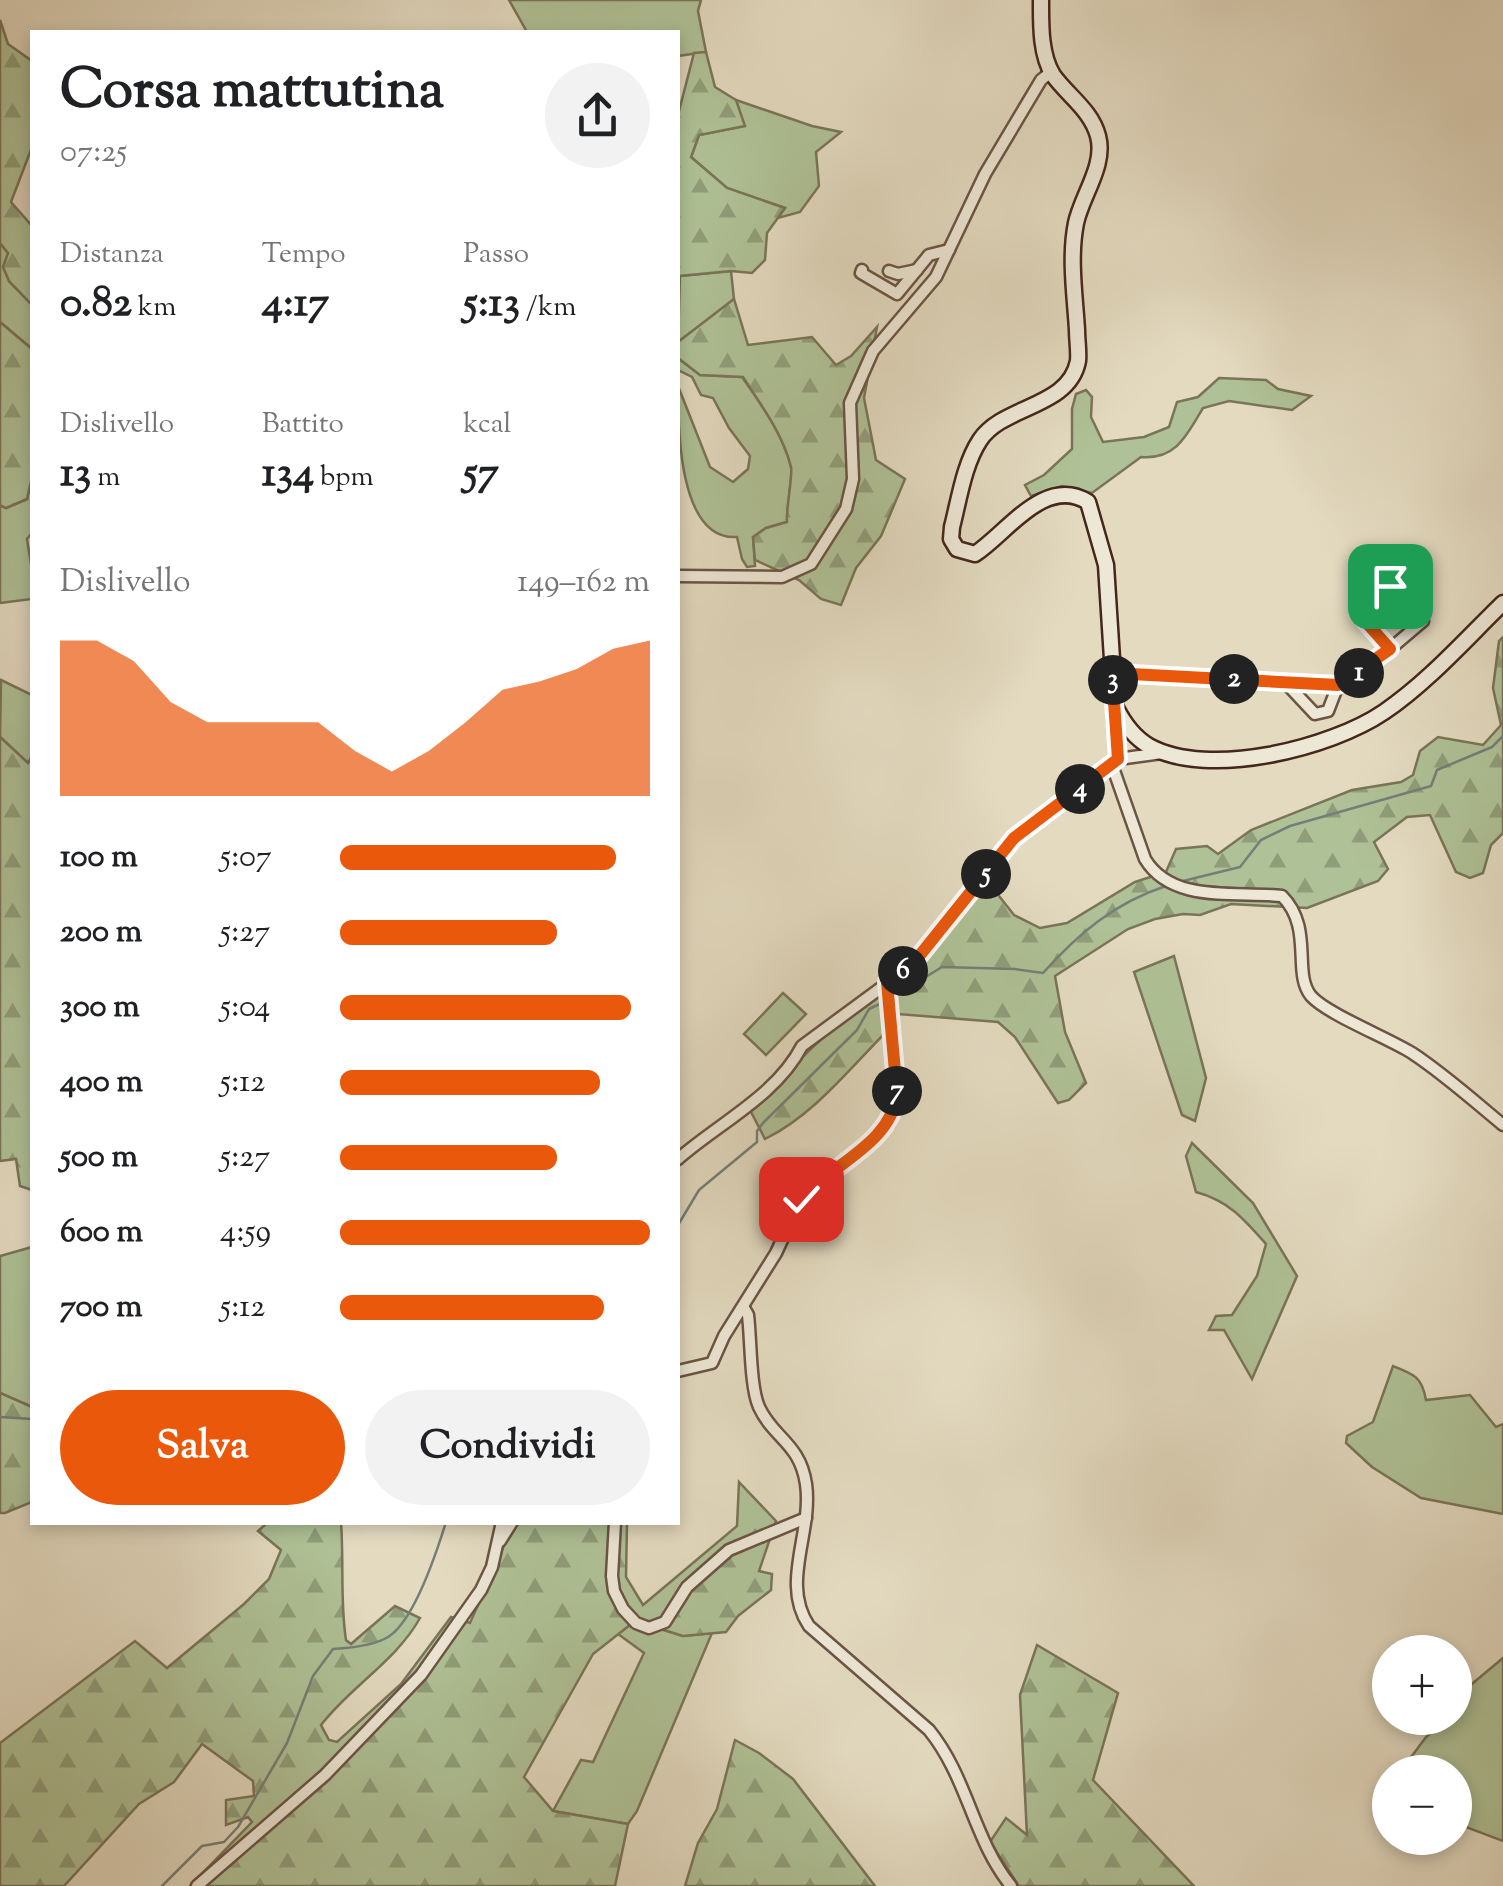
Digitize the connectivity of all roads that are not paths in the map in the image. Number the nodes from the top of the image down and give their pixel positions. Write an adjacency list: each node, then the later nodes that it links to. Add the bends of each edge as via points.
1 (1041, 0): 2 (main road)
2 (1051, 72): 3 (street, via 986,174); 10 (main road, via 1092,119 1099,140 1076,222 1078,360 1056,393 981,437 951,539 957,549 975,554 1047,498 1076,494 1088,502 1106,566)
3 (948, 250): 5 (street, via 930,255); 7 (street, via 936,277 874,350 850,403 853,478 846,509 811,564 782,576)
4 (862, 270): 5 (street, via 897,294)
5 (919, 270): 6 (street)
6 (889, 271)
7 (680, 576)
8 (1503, 603): 15 (main road, via 1419,684 1350,730 1266,756)
9 (1390, 649): 9 (street, via 1423,621 1392,584 1358,613); 12 (street)
10 (1112, 673): 11 (street); 13 (main road)
11 (1285, 682): 12 (street); 12 (street, via 1315,714 1328,710)
12 (1338, 685)
13 (1115, 706): 14 (main road); 16 (street)
14 (1136, 737): 15 (main road); 16 (street)
15 (1165, 753): 16 (street)
16 (1119, 758): 17 (street, via 1014,838 912,965); 18 (street, via 1153,872 1198,892 1282,896 1294,908 1310,995 1412,1054)
17 (888, 985): 19 (street, via 802,1046 777,1080); 20 (street, via 897,1094 889,1123 801,1199)
18 (1503, 1125)
19 (680, 1157)
20 (744, 1308): 21 (street, via 712,1363); 22 (street, via 757,1402 801,1465)
21 (680, 1371)
22 (806, 1518): 25 (street, via 729,1550 687,1587 665,1622 648,1628 623,1609 614,1591); 28 (street, via 798,1610 946,1750 986,1848)
23 (502, 1525): 26 (street)
24 (510, 1525): 26 (street)
25 (616, 1525)
26 (500, 1541): 27 (street, via 481,1590 421,1675 325,1775)
27 (197, 1886)
28 (1011, 1886)

